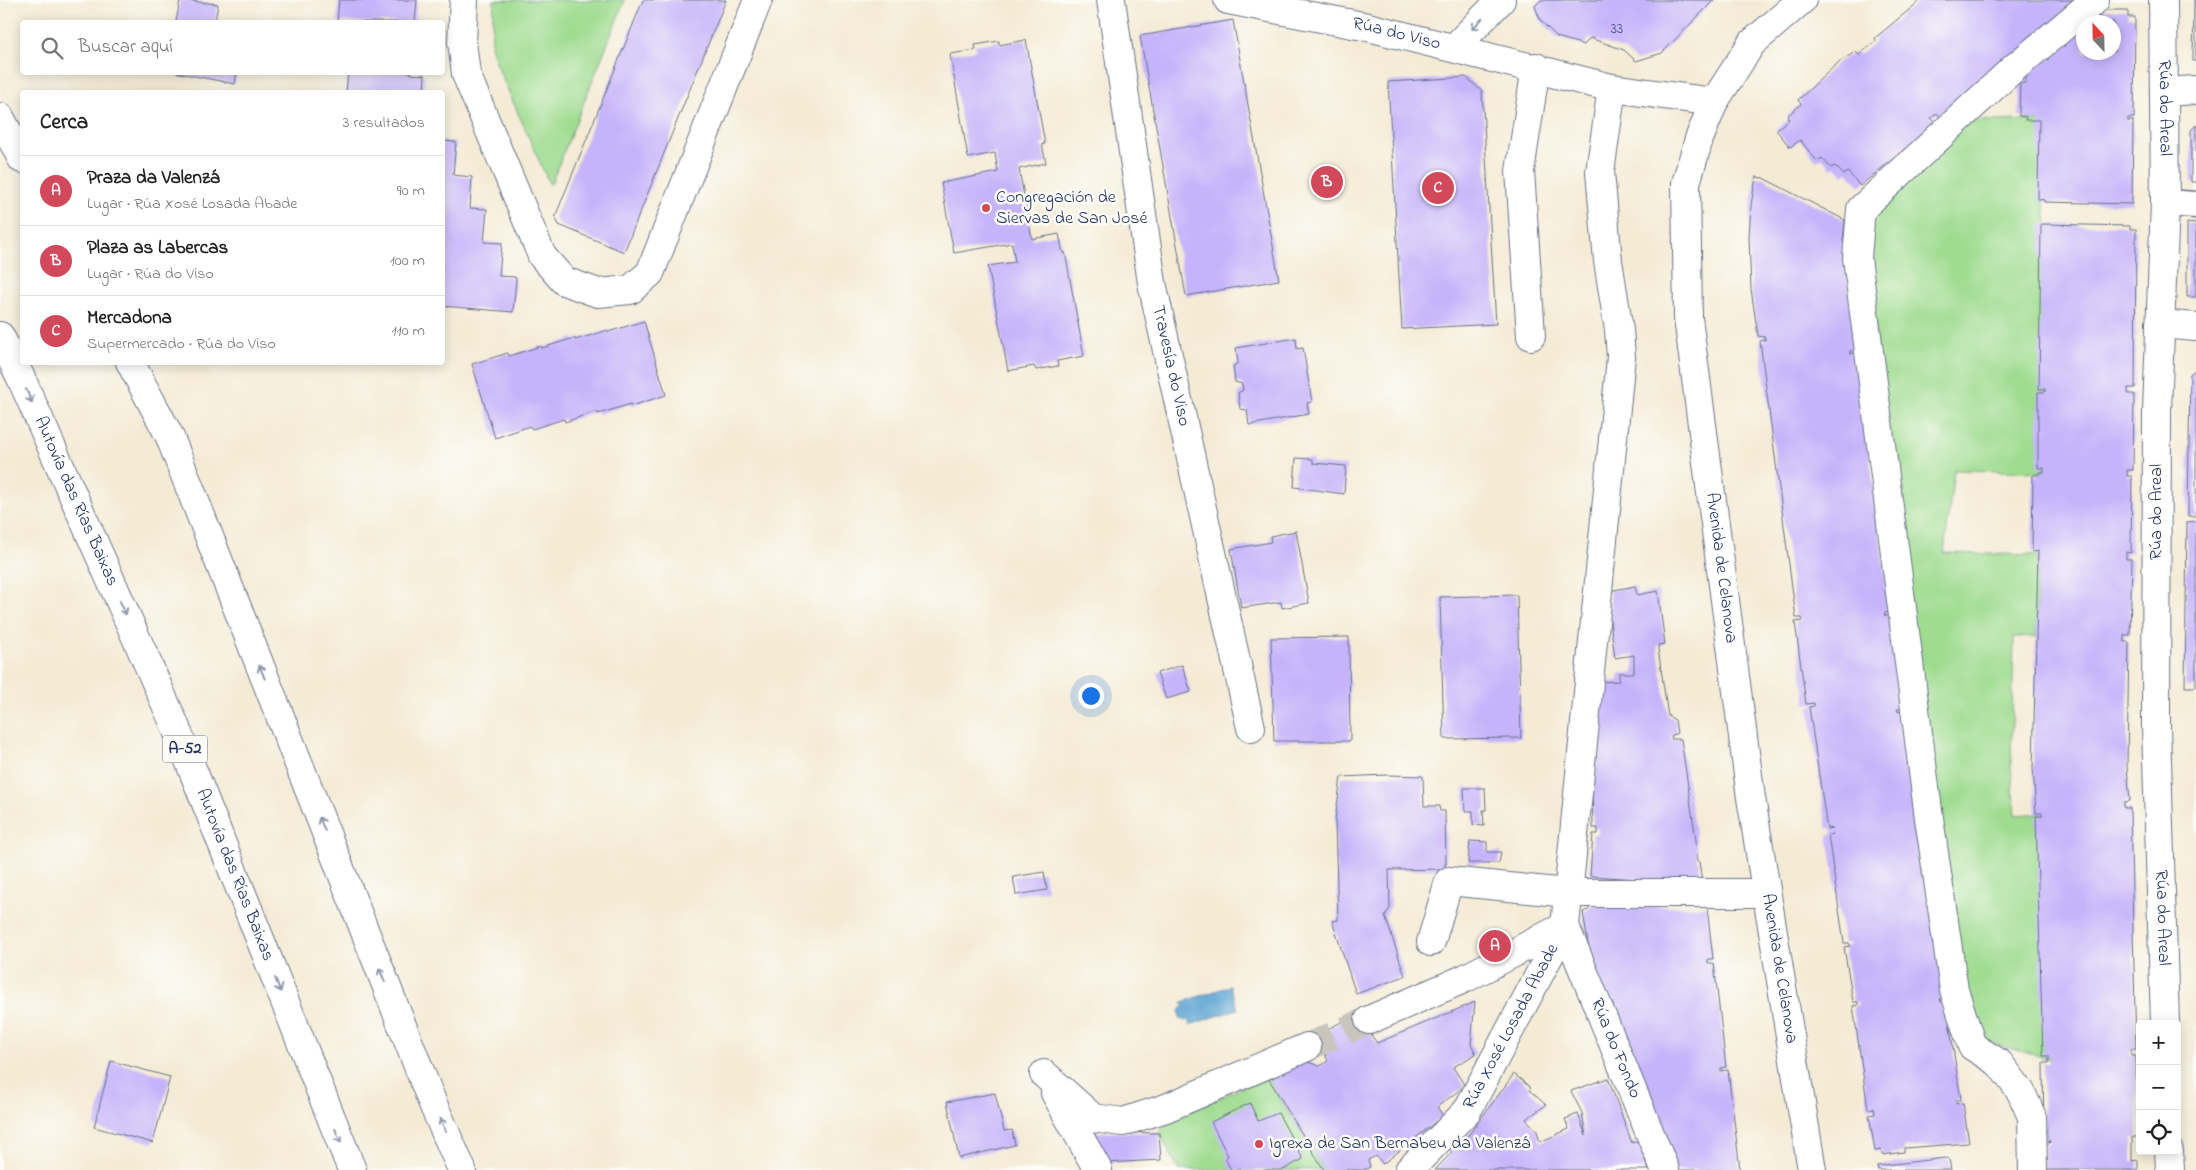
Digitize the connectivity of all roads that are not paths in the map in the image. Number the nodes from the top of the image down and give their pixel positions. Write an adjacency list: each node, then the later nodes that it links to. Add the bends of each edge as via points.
1 (464, 0): 2 (main road, via 462,42 466,74 542,256 564,281 598,293 630,290 650,273)
2 (758, 0)
3 (1111, 0): 24 (main road, Travesía do Viso, via 1152,283)
4 (1228, 0): 9 (main road, Rúa do Viso, via 1368,27)
5 (1501, 0): 9 (main road, one-way to 9)
6 (1802, 0): 14 (main road, Avenida de Celanova, via 1752,43)
7 (2096, 0): 39 (main road, via 2014,68 1861,209 1857,258 1954,990 1972,1046 1999,1063 2021,1092 2032,1117)
8 (2163, 0): 13 (main road, Rúa do Areal)
9 (1454, 48): 10 (main road, Rúa do Viso)
10 (1536, 68): 11 (main road, Rúa do Viso); 22 (main road, via 1520,171)
11 (1612, 88): 14 (main road, Rúa do Viso); 25 (main road, Rúa Xosé Losada Abade, via 1600,172 1621,357)
12 (2196, 90): 13 (main road)
13 (2164, 92): 17 (main road, Rúa do Areal)
14 (1714, 102): 26 (main road, Avenida de Celanova, via 1686,183 1688,318)
15 (0, 117): 16 (main road)
16 (20, 156)
17 (2165, 203): 18 (street); 19 (main road, Rúa do Areal)
18 (2196, 205)
19 (2160, 324): 20 (main road); 30 (main road, Rúa do Areal, via 2156,726)
20 (2196, 327)
21 (0, 336): 33 (main road, Autovía das Rías Baixas / A-52, one-way to 33, via 174,723)
22 (1531, 336)
23 (132, 365): 34 (main road, one-way to 23, via 429,1095 169,435)
24 (1251, 728)
25 (1567, 893): 26 (main road); 27 (main road, Rúa Xosé Losada Abade); 28 (main road, via 1449,881)
26 (1766, 893): 38 (main road, Avenida de Celanova)
27 (1565, 926): 29 (main road, via 1466,978); 36 (main road, Rúa Xosé Losada Abade, via 1467,1111); 37 (main road, Rúa do Fondo)
28 (1432, 942)
29 (1370, 1020)
30 (2165, 1020)
31 (1307, 1047): 35 (main road, via 1166,1108 1123,1122 1093,1118 1044,1074)
32 (2170, 1155): 40 (main road)
33 (352, 1170)
34 (462, 1170)
35 (1098, 1170)
36 (1409, 1170)
37 (1665, 1170)
38 (1812, 1170)
39 (2033, 1170)
40 (2170, 1170)

